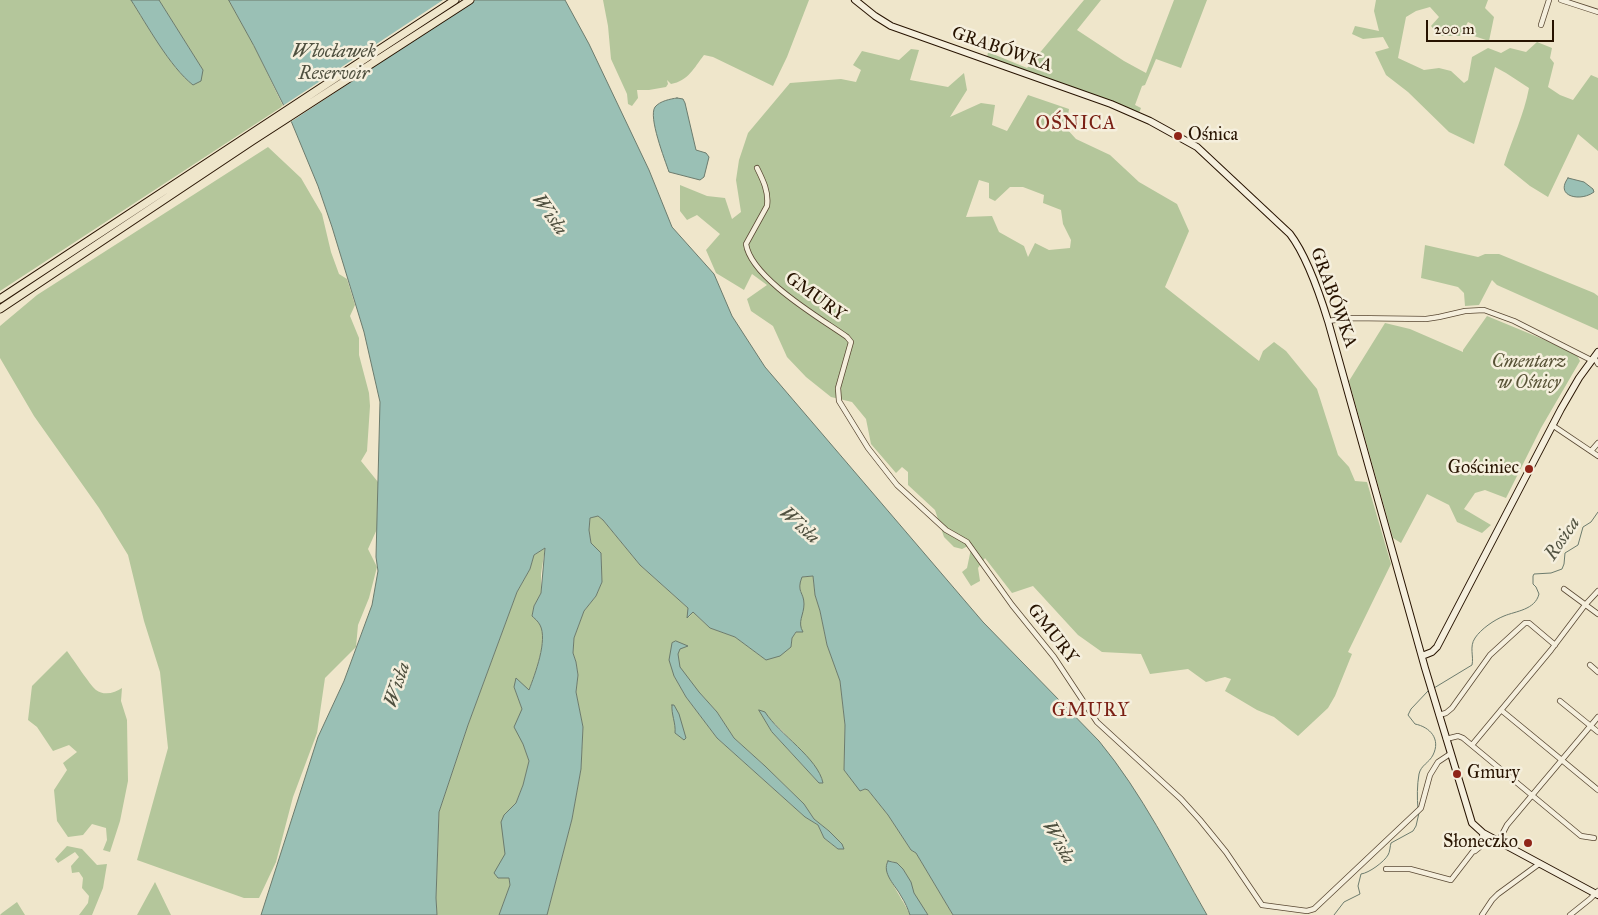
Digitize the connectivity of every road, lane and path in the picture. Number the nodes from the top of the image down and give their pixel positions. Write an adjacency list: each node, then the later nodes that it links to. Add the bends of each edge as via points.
1 (455, 0): 9 (main road)
2 (470, 0): 9 (main road)
3 (855, 0): 13 (street, GRABÓWKA, via 891,26 1111,104 1193,144 1292,238)
4 (1549, 0): 8 (street)
5 (1562, 0): 7 (street)
6 (1598, 4): 7 (street)
7 (1597, 11)
8 (1541, 25)
9 (250, 138): 11 (main road); 12 (main road)
10 (757, 168): 36 (street, GMURY, via 765,183 768,200 746,244 747,250 775,286 851,342 838,388 840,401 868,448 897,485 946,530 966,542 1012,606 1059,663 1102,728 1200,820 1262,905 1310,911 1416,814 1421,808 1430,775 1438,762)
11 (0, 299)
12 (0, 309)
13 (1328, 321): 14 (street, via 1350,318 1426,319 1484,310); 25 (street, GRABÓWKA)
14 (1594, 356): 15 (street); 16 (street)
15 (1598, 364)
16 (1552, 425): 18 (street); 25 (street, via 1437,647)
17 (1598, 443): 18 (street)
18 (1591, 451): 19 (street)
19 (1598, 456)
20 (1564, 588): 22 (street)
21 (1598, 591): 22 (street)
22 (1585, 604): 23 (street); 24 (street)
23 (1598, 614)
24 (1555, 645): 29 (street); 30 (street, via 1525,623 1490,655 1452,708)
25 (1422, 656): 30 (street, GRABÓWKA)
26 (1590, 665): 27 (street)
27 (1598, 672)
28 (1560, 701): 32 (street)
29 (1501, 710): 35 (street); 37 (street)
30 (1439, 715): 34 (street, GRABÓWKA)
31 (1598, 717): 32 (street)
32 (1591, 726): 33 (street); 37 (street)
33 (1598, 732)
34 (1446, 739): 35 (street, via 1458,736); 36 (street, GRABÓWKA)
35 (1472, 744): 39 (street)
36 (1450, 754): 40 (street, GRABÓWKA, via 1471,819)
37 (1562, 760): 38 (street); 39 (street)
38 (1598, 790)
39 (1532, 796): 41 (street, via 1581,836); 42 (street)
40 (1483, 833): 42 (street); 43 (street)
41 (1594, 838)
42 (1494, 840): 43 (street); 44 (street)
43 (1472, 853): 45 (street, via 1451,880 1410,869)
44 (1539, 864): 46 (street); 47 (street, via 1498,894)
45 (1386, 869)
46 (1597, 893): 48 (street)
47 (1482, 915)
48 (1570, 915)

